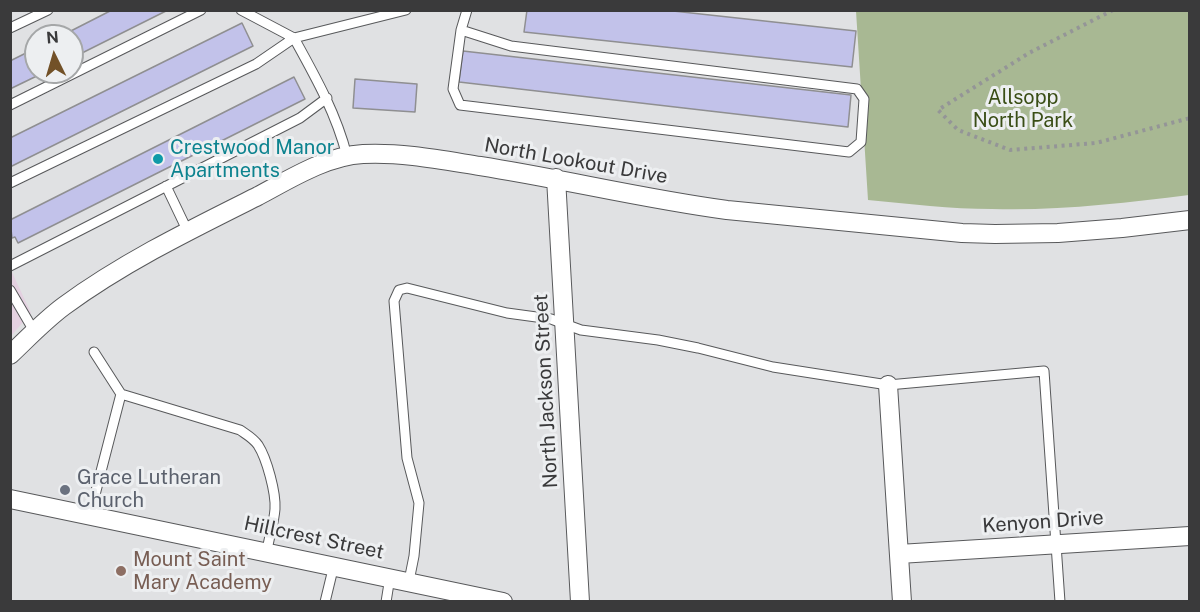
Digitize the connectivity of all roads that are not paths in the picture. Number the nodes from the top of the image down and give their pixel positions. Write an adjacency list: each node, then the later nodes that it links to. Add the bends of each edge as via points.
1 (48, 10): 6 (lane)
2 (201, 10): 10 (lane)
3 (241, 10): 8 (lane)
4 (406, 10): 8 (lane)
5 (467, 10): 7 (lane)
6 (10, 28)
7 (461, 30): 7 (lane, via 453,89 460,105 849,152 861,142 864,99 857,89 511,46)
8 (294, 38): 9 (lane); 13 (lane, via 256,64)
9 (327, 98): 11 (lane); 14 (lane, via 300,118)
10 (10, 105)
11 (347, 156): 12 (street, North Lookout Drive, via 414,156); 16 (street, North Lookout Drive, via 309,170)
12 (556, 178): 15 (street, North Lookout Drive, via 704,207 962,233 1058,233); 19 (street, North Jackson Street)
13 (10, 183)
14 (166, 186): 16 (lane); 17 (lane)
15 (1190, 220)
16 (188, 232): 20 (street, North Lookout Drive, via 104,279)
17 (10, 266)
18 (10, 290): 20 (lane)
19 (565, 324): 23 (lane, via 581,330 698,348 773,367); 33 (lane, via 407,288 395,296 407,458 419,503); 37 (street, North Jackson Street)
20 (34, 331): 22 (street, North Lookout Drive)
21 (94, 352): 24 (lane)
22 (10, 355)
23 (888, 385): 28 (lane, via 1044,371); 30 (street)
24 (121, 394): 26 (lane); 29 (lane, via 240,430 251,437 259,447 274,498)
25 (10, 499): 26 (street, Hillcrest Street)
26 (90, 514): 29 (street, Hillcrest Street)
27 (1190, 536): 28 (street, Kenyon Drive)
28 (1057, 545): 30 (street, Kenyon Drive); 39 (lane)
29 (267, 551): 31 (street, Hillcrest Street)
30 (899, 554): 38 (street)
31 (334, 565): 32 (street, Hillcrest Street); 34 (lane)
32 (390, 577): 33 (street, Hillcrest Street); 35 (lane)
33 (409, 581): 36 (street, Hillcrest Street)
34 (326, 602)
35 (386, 602)
36 (503, 602)
37 (580, 602)
38 (902, 602)
39 (1060, 602)

